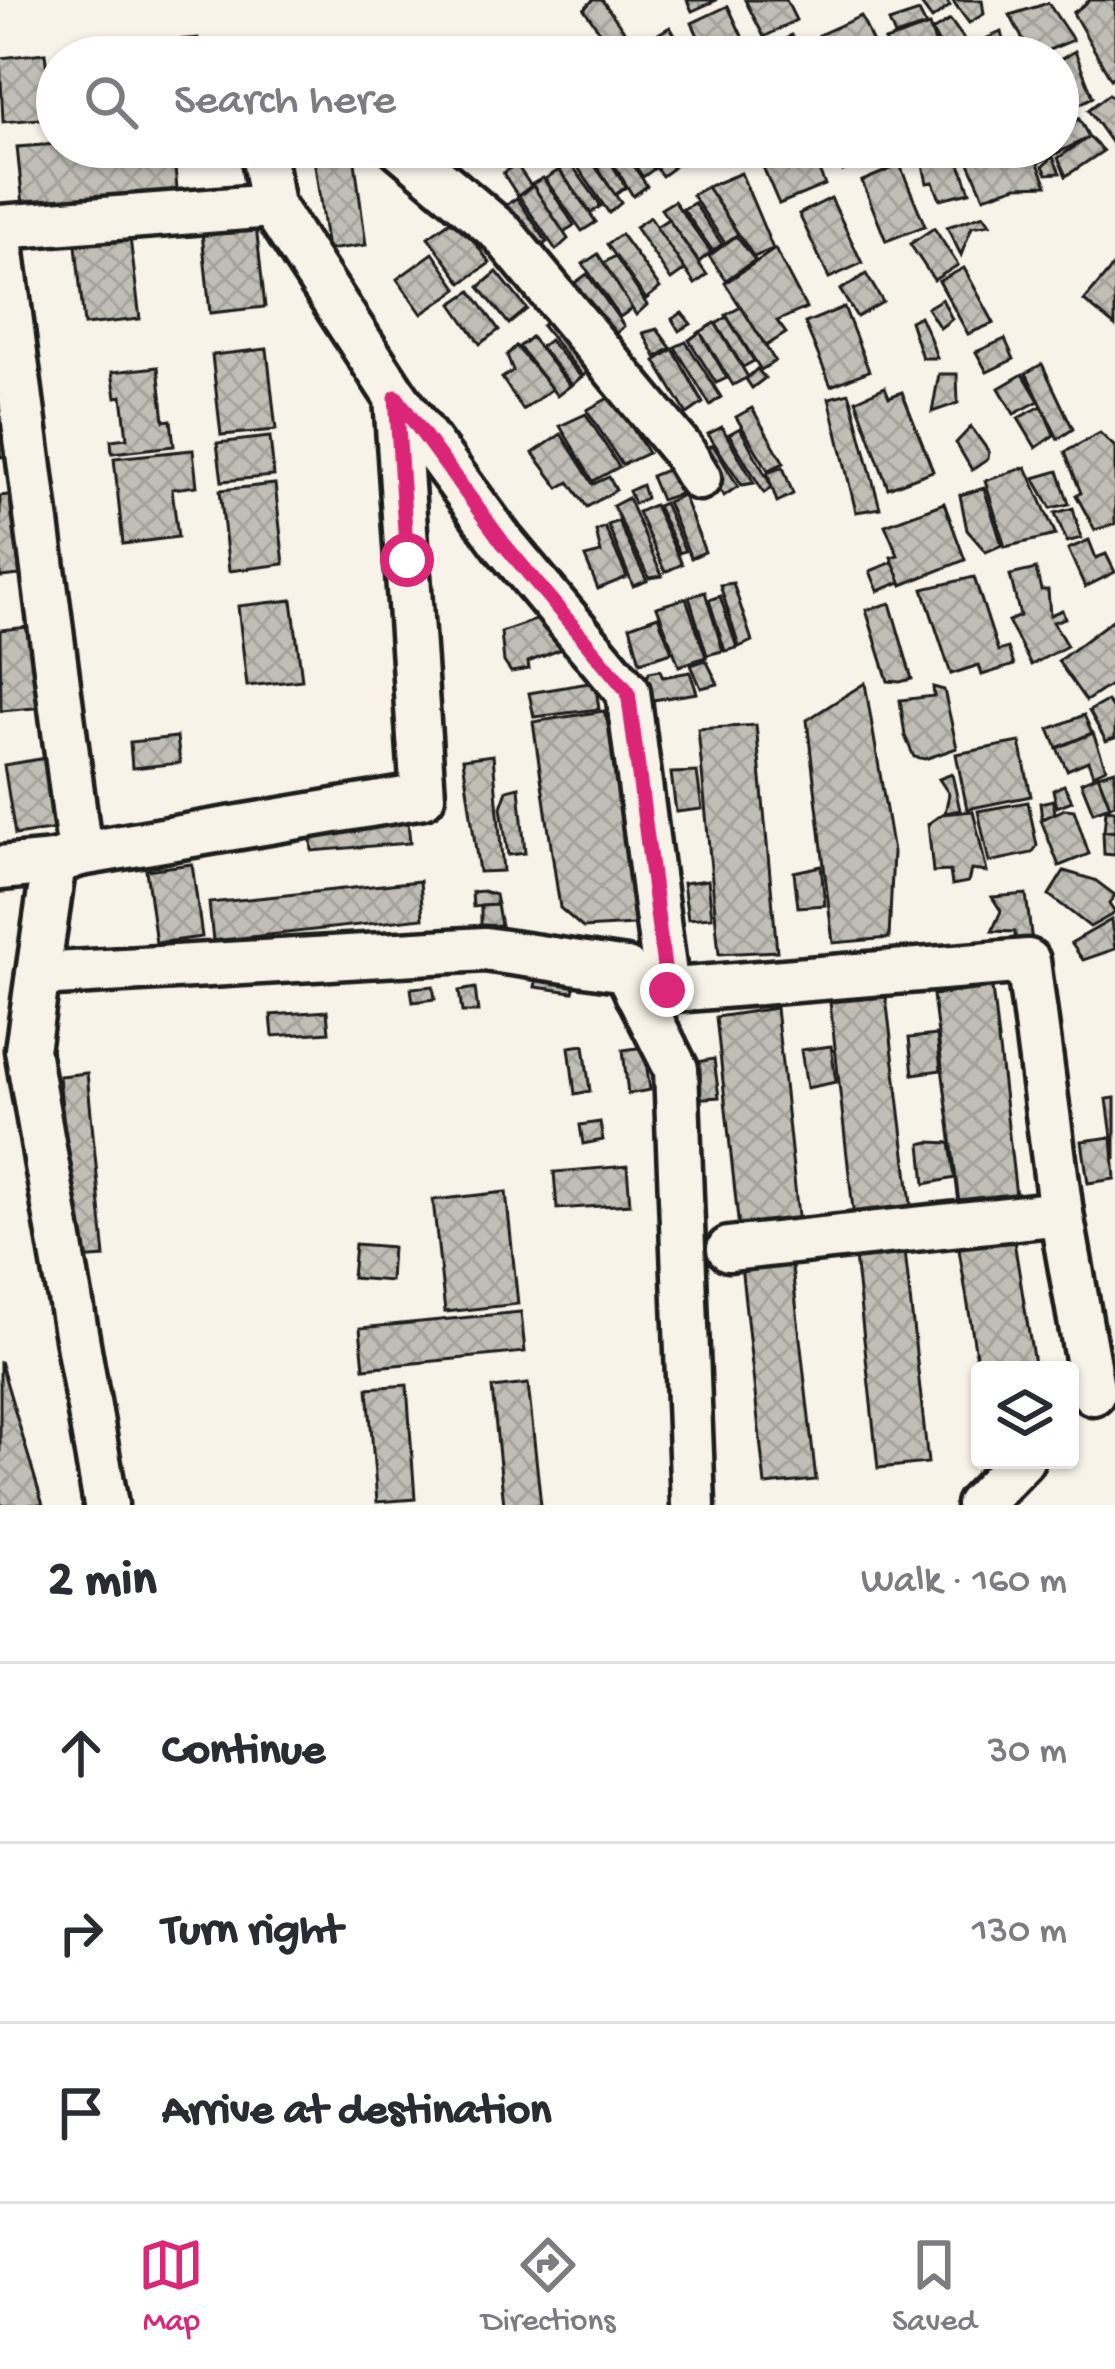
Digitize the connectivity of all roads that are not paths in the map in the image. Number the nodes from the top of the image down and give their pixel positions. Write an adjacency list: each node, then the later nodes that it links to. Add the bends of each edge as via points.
1 (266, 168): 3 (street)
2 (425, 168): 7 (street, via 502,233)
3 (272, 206): 4 (street); 6 (street)
4 (0, 227)
5 (0, 237): 8 (street)
6 (396, 397): 8 (street, via 423,796); 11 (street, via 503,543 628,692)
7 (699, 478)
8 (67, 859): 9 (street); 10 (street)
9 (0, 868)
10 (38, 974): 11 (street, via 485,949 626,970); 12 (street)
11 (652, 991): 13 (street, via 1028,961); 18 (street, via 676,1069)
12 (16, 1079): 17 (street)
13 (1061, 1214): 14 (street); 15 (street)
14 (729, 1249)
15 (1093, 1399)
16 (1013, 1469): 19 (street)
17 (106, 1505)
18 (694, 1505)
19 (978, 1505)

